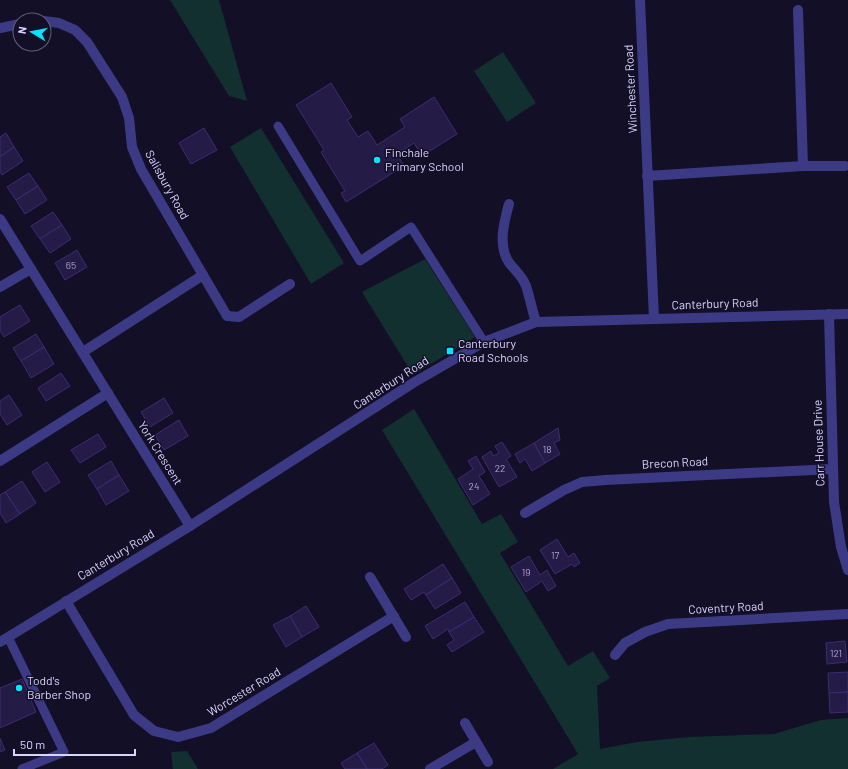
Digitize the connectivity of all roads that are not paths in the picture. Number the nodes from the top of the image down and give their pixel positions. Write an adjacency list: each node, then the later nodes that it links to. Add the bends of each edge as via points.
1 (640, 0): 9 (street, Winchester Road)
2 (798, 10): 7 (street)
3 (52, 22): 13 (street, Salisbury Road, via 75,30 87,42 122,97 132,147 141,169)
4 (12, 26): 5 (street)
5 (0, 28)
6 (278, 126): 20 (lane, via 360,261 411,227)
7 (803, 166): 8 (street); 9 (street)
8 (845, 166)
9 (647, 176): 18 (street, Winchester Road)
10 (509, 204): 19 (street, via 503,227 504,249 509,262 526,286)
11 (0, 219): 12 (street, York Crescent)
12 (31, 269): 15 (street); 21 (street, York Crescent)
13 (203, 275): 14 (street, Salisbury Road, via 227,316 239,317); 21 (street)
14 (290, 284)
15 (0, 287)
16 (829, 314): 17 (street, Canterbury Road); 18 (street, Canterbury Road); 24 (street, Carr House Drive)
17 (848, 314)
18 (654, 319): 19 (street, Canterbury Road)
19 (536, 322): 20 (street, Canterbury Road)
20 (484, 342): 26 (street, Canterbury Road, via 413,383)
21 (82, 352): 22 (street, York Crescent)
22 (108, 394): 23 (street); 26 (street, York Crescent)
23 (0, 462)
24 (833, 469): 25 (street, Brecon Road, via 582,482); 27 (street, Carr House Drive, via 834,502 841,547)
25 (525, 513)
26 (190, 526): 29 (street, Canterbury Road)
27 (848, 570)
28 (370, 577): 31 (street)
29 (66, 601): 31 (street, Worcester Road, via 134,715 154,731 178,737 211,728); 33 (street, Canterbury Road)
30 (848, 614): 34 (street, Coventry Road, via 668,624 625,643)
31 (394, 616): 32 (street)
32 (406, 637)
33 (4, 640): 38 (lane, via 64,752)
34 (615, 656)
35 (465, 723): 36 (street)
36 (476, 742): 37 (street); 39 (street)
37 (488, 762)
38 (22, 769)
39 (430, 769)

